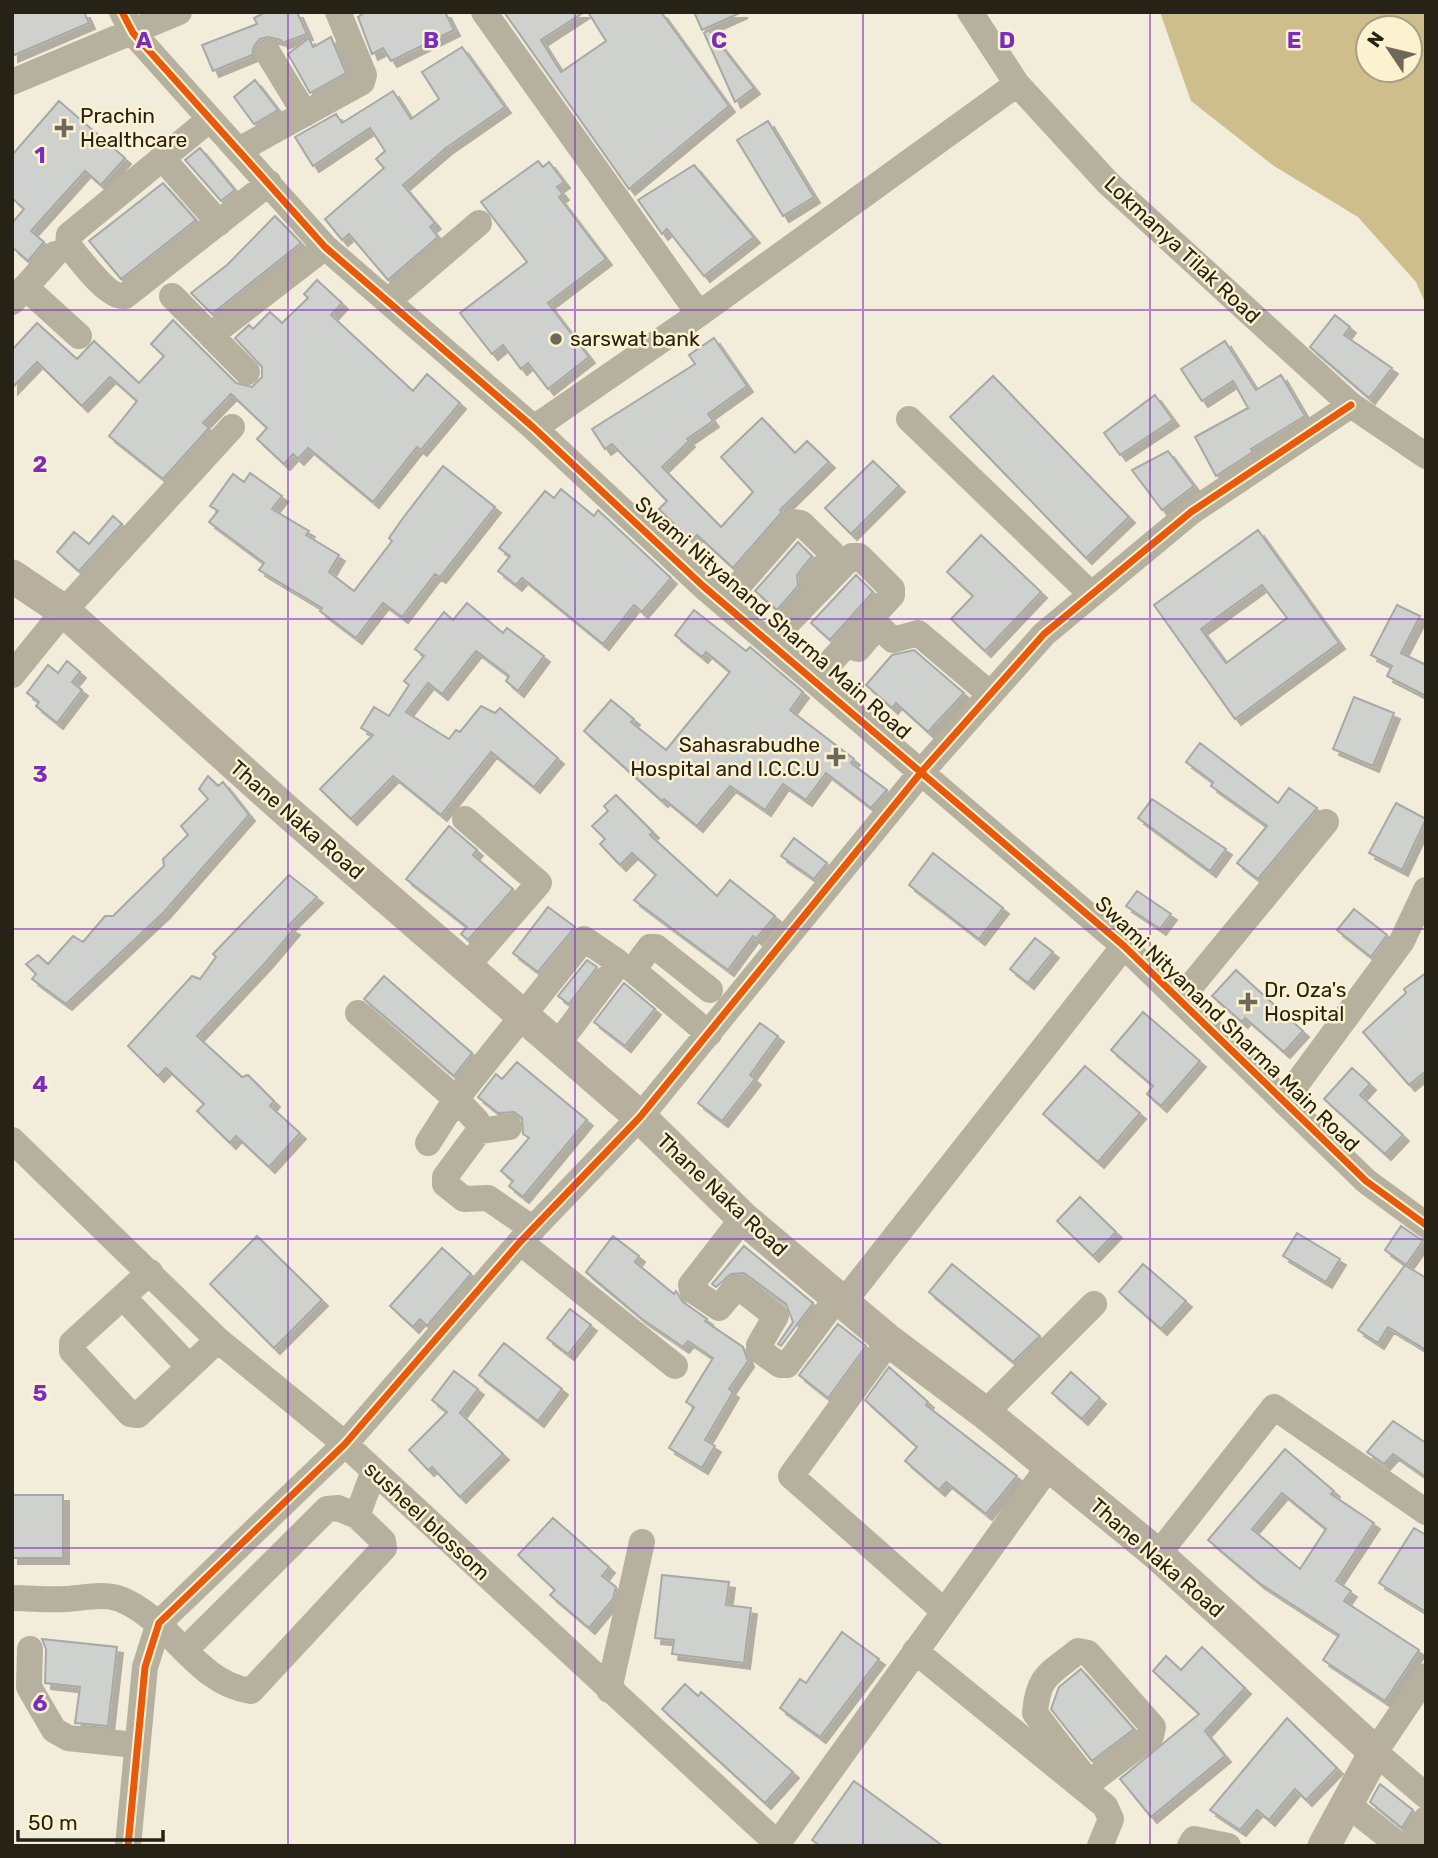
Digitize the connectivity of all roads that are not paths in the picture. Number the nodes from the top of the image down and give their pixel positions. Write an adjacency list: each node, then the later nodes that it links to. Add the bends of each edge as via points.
1 (179, 12): 5 (street)
2 (338, 12): 9 (street, via 365,75 362,82)
3 (484, 12): 21 (street)
4 (970, 12): 8 (street, Lokmanya Tilak Road)
5 (127, 23): 7 (street); 10 (street, Swami Nityanand Sharma Main Road)
6 (268, 53): 9 (street)
7 (12, 82)
8 (1017, 84): 21 (street); 25 (street, Lokmanya Tilak Road, via 1108,183)
9 (305, 114): 11 (street)
10 (210, 120): 11 (street, Swami Nityanand Sharma Main Road); 12 (street)
11 (239, 150): 13 (street, Swami Nityanand Sharma Main Road)
12 (163, 159): 14 (street); 14 (street, via 74,231 68,246 119,297)
13 (269, 183): 14 (street); 16 (street, Swami Nityanand Sharma Main Road)
14 (219, 223)
15 (480, 223): 20 (street)
16 (325, 247): 20 (street, Swami Nityanand Sharma Main Road); 22 (street)
17 (55, 254): 18 (street)
18 (19, 294): 23 (street)
19 (172, 296): 22 (street)
20 (388, 300): 28 (street, Swami Nityanand Sharma Main Road)
21 (699, 314): 28 (street)
22 (211, 335): 24 (street)
23 (79, 336)
24 (247, 372)
25 (1351, 405): 29 (street, Lokmanya Tilak Road); 31 (street, via 1191,512)
26 (909, 419): 31 (street)
27 (232, 427): 33 (street)
28 (534, 428): 32 (street, Swami Nityanand Sharma Main Road)
29 (1426, 456)
30 (12, 576): 33 (main road, Thane Naka Road)
31 (1091, 594): 37 (street, via 1044,634)
32 (723, 603): 34 (street, Swami Nityanand Sharma Main Road); 34 (street, via 794,522 801,523 832,558)
33 (64, 611): 35 (street); 43 (main road, Thane Naka Road)
34 (765, 638): 36 (street, Swami Nityanand Sharma Main Road); 36 (street, via 852,556 859,556 892,589 892,595)
35 (12, 675)
36 (820, 684): 37 (street, via 880,628 893,640 918,633); 38 (street, Swami Nityanand Sharma Main Road)
37 (990, 694): 38 (street)
38 (923, 770): 42 (street, Swami Nityanand Sharma Main Road); 48 (street)
39 (465, 819): 43 (street, via 539,883)
40 (1326, 822): 45 (street)
41 (1426, 890): 51 (street, via 1402,941)
42 (1124, 946): 45 (street, Swami Nityanand Sharma Main Road); 62 (street)
43 (466, 967): 47 (main road, Thane Naka Road)
44 (710, 990): 48 (street, via 656,947 650,947 633,970)
45 (1181, 998): 51 (street, Swami Nityanand Sharma Main Road)
46 (358, 1013): 50 (street)
47 (522, 1016): 49 (main road, Thane Naka Road); 49 (street, via 580,940 618,962); 50 (street)
48 (709, 1034): 52 (street)
49 (556, 1045): 52 (main road, Thane Naka Road)
50 (456, 1099): 54 (street, via 477,1121); 56 (street)
51 (1284, 1101): 58 (street, Swami Nityanand Sharma Main Road, via 1366,1181)
52 (640, 1118): 57 (main road, Thane Naka Road); 59 (street)
53 (509, 1127): 54 (street)
54 (479, 1131): 59 (street, via 445,1177 445,1184 464,1199 488,1198)
55 (12, 1140): 60 (street, susheel blossom)
56 (428, 1143)
57 (743, 1218): 62 (main road, Thane Naka Road); 62 (street, via 691,1285 719,1308 740,1288 776,1316 760,1350 787,1365)
58 (1426, 1225)
59 (527, 1236): 66 (street); 69 (street)
60 (150, 1272): 61 (street); 64 (street, susheel blossom)
61 (123, 1297): 67 (street); 67 (street, via 72,1343 72,1351 130,1414 138,1415)
62 (840, 1300): 65 (main road, Thane Naka Road)
63 (1094, 1304): 68 (street)
64 (218, 1340): 67 (street); 69 (street, susheel blossom)
65 (889, 1341): 68 (main road, Thane Naka Road); 77 (street, via 791,1475)
66 (675, 1366)
67 (189, 1367)
68 (985, 1413): 70 (main road, Thane Naka Road)
69 (345, 1444): 71 (street, susheel blossom); 78 (street)
70 (1049, 1466): 75 (main road, Thane Naka Road); 77 (street)
71 (374, 1471): 73 (street); 83 (street, susheel blossom)
72 (1426, 1512): 75 (street, via 1274,1407)
73 (357, 1516): 80 (street, via 327,1509); 80 (street, via 383,1541 383,1548 251,1691 217,1678)
74 (642, 1542): 83 (street)
75 (1156, 1553): 86 (main road, Thane Naka Road)
76 (12, 1598): 78 (street, via 120,1599)
77 (944, 1611): 81 (street)
78 (159, 1623): 80 (street); 85 (street, via 145,1667)
79 (30, 1649): 85 (street, via 29,1687 54,1730 68,1738)
80 (186, 1649)
81 (915, 1651): 84 (street); 90 (street)
82 (1426, 1676): 86 (street)
83 (609, 1690): 90 (street, susheel blossom)
84 (1046, 1744): 84 (street, via 1035,1713 1037,1690 1042,1680 1078,1651 1088,1653 1153,1727 1151,1736 1094,1779); 93 (street, via 1105,1806 1111,1819)
85 (135, 1745): 92 (street)
86 (1375, 1752): 87 (street); 88 (main road)
87 (1426, 1796)
88 (1346, 1804): 91 (main road); 96 (street)
89 (1426, 1819): 97 (street)
90 (778, 1845)
91 (1325, 1845)
92 (128, 1846)
93 (1100, 1846)
94 (1190, 1846): 95 (street, via 1200,1838)
95 (1228, 1846)
96 (1400, 1846)
97 (1410, 1846)

